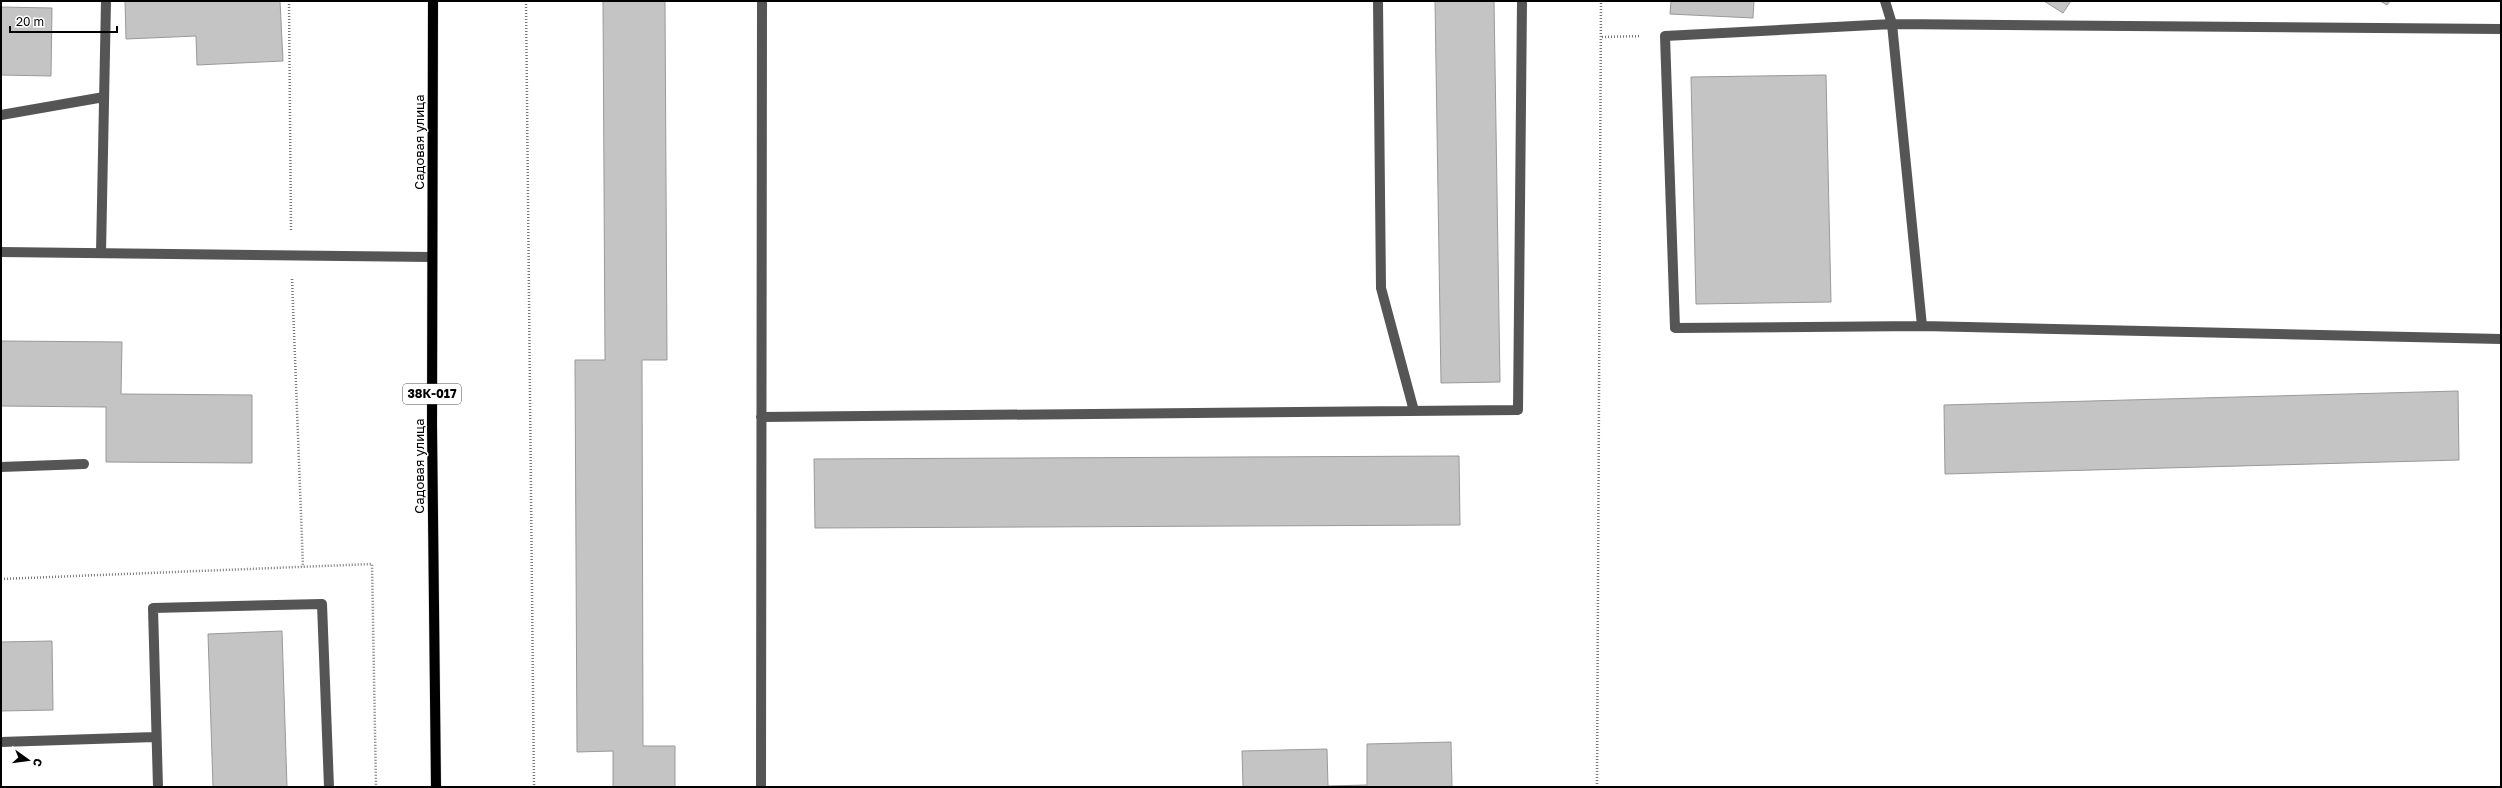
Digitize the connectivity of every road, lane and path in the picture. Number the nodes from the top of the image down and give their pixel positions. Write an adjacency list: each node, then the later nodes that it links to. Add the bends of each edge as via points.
1 (106, 1): 14 (lane)
2 (289, 1): 18 (path)
3 (433, 1): 19 (main road, Садовая улица / 38К-017)
4 (526, 1): 32 (path)
5 (762, 1): 23 (lane)
6 (1378, 1): 22 (lane, via 1381,288)
7 (1522, 1): 22 (lane, via 1518,410)
8 (1600, 1): 13 (path)
9 (1885, 1): 10 (lane)
10 (1892, 24): 11 (lane); 12 (lane); 20 (lane)
11 (2501, 29)
12 (1665, 36): 13 (path); 20 (lane, via 1675,328)
13 (1602, 37): 34 (path)
14 (104, 97): 15 (lane); 17 (lane)
15 (1, 115)
16 (1, 252): 17 (lane)
17 (101, 253): 18 (lane)
18 (291, 256): 19 (lane); 26 (path)
19 (432, 257): 31 (main road, Садовая улица / 38К-017)
20 (1922, 326): 21 (lane)
21 (2501, 340)
22 (1414, 410): 23 (lane)
23 (761, 417): 33 (lane)
24 (84, 464): 25 (lane)
25 (1, 467)
26 (303, 567)
27 (155, 737): 28 (lane); 29 (lane); 30 (lane, via 153,608 322,604)
28 (1, 742)
29 (158, 787)
30 (329, 787)
31 (436, 787)
32 (534, 787)
33 (761, 787)
34 (1597, 787)

